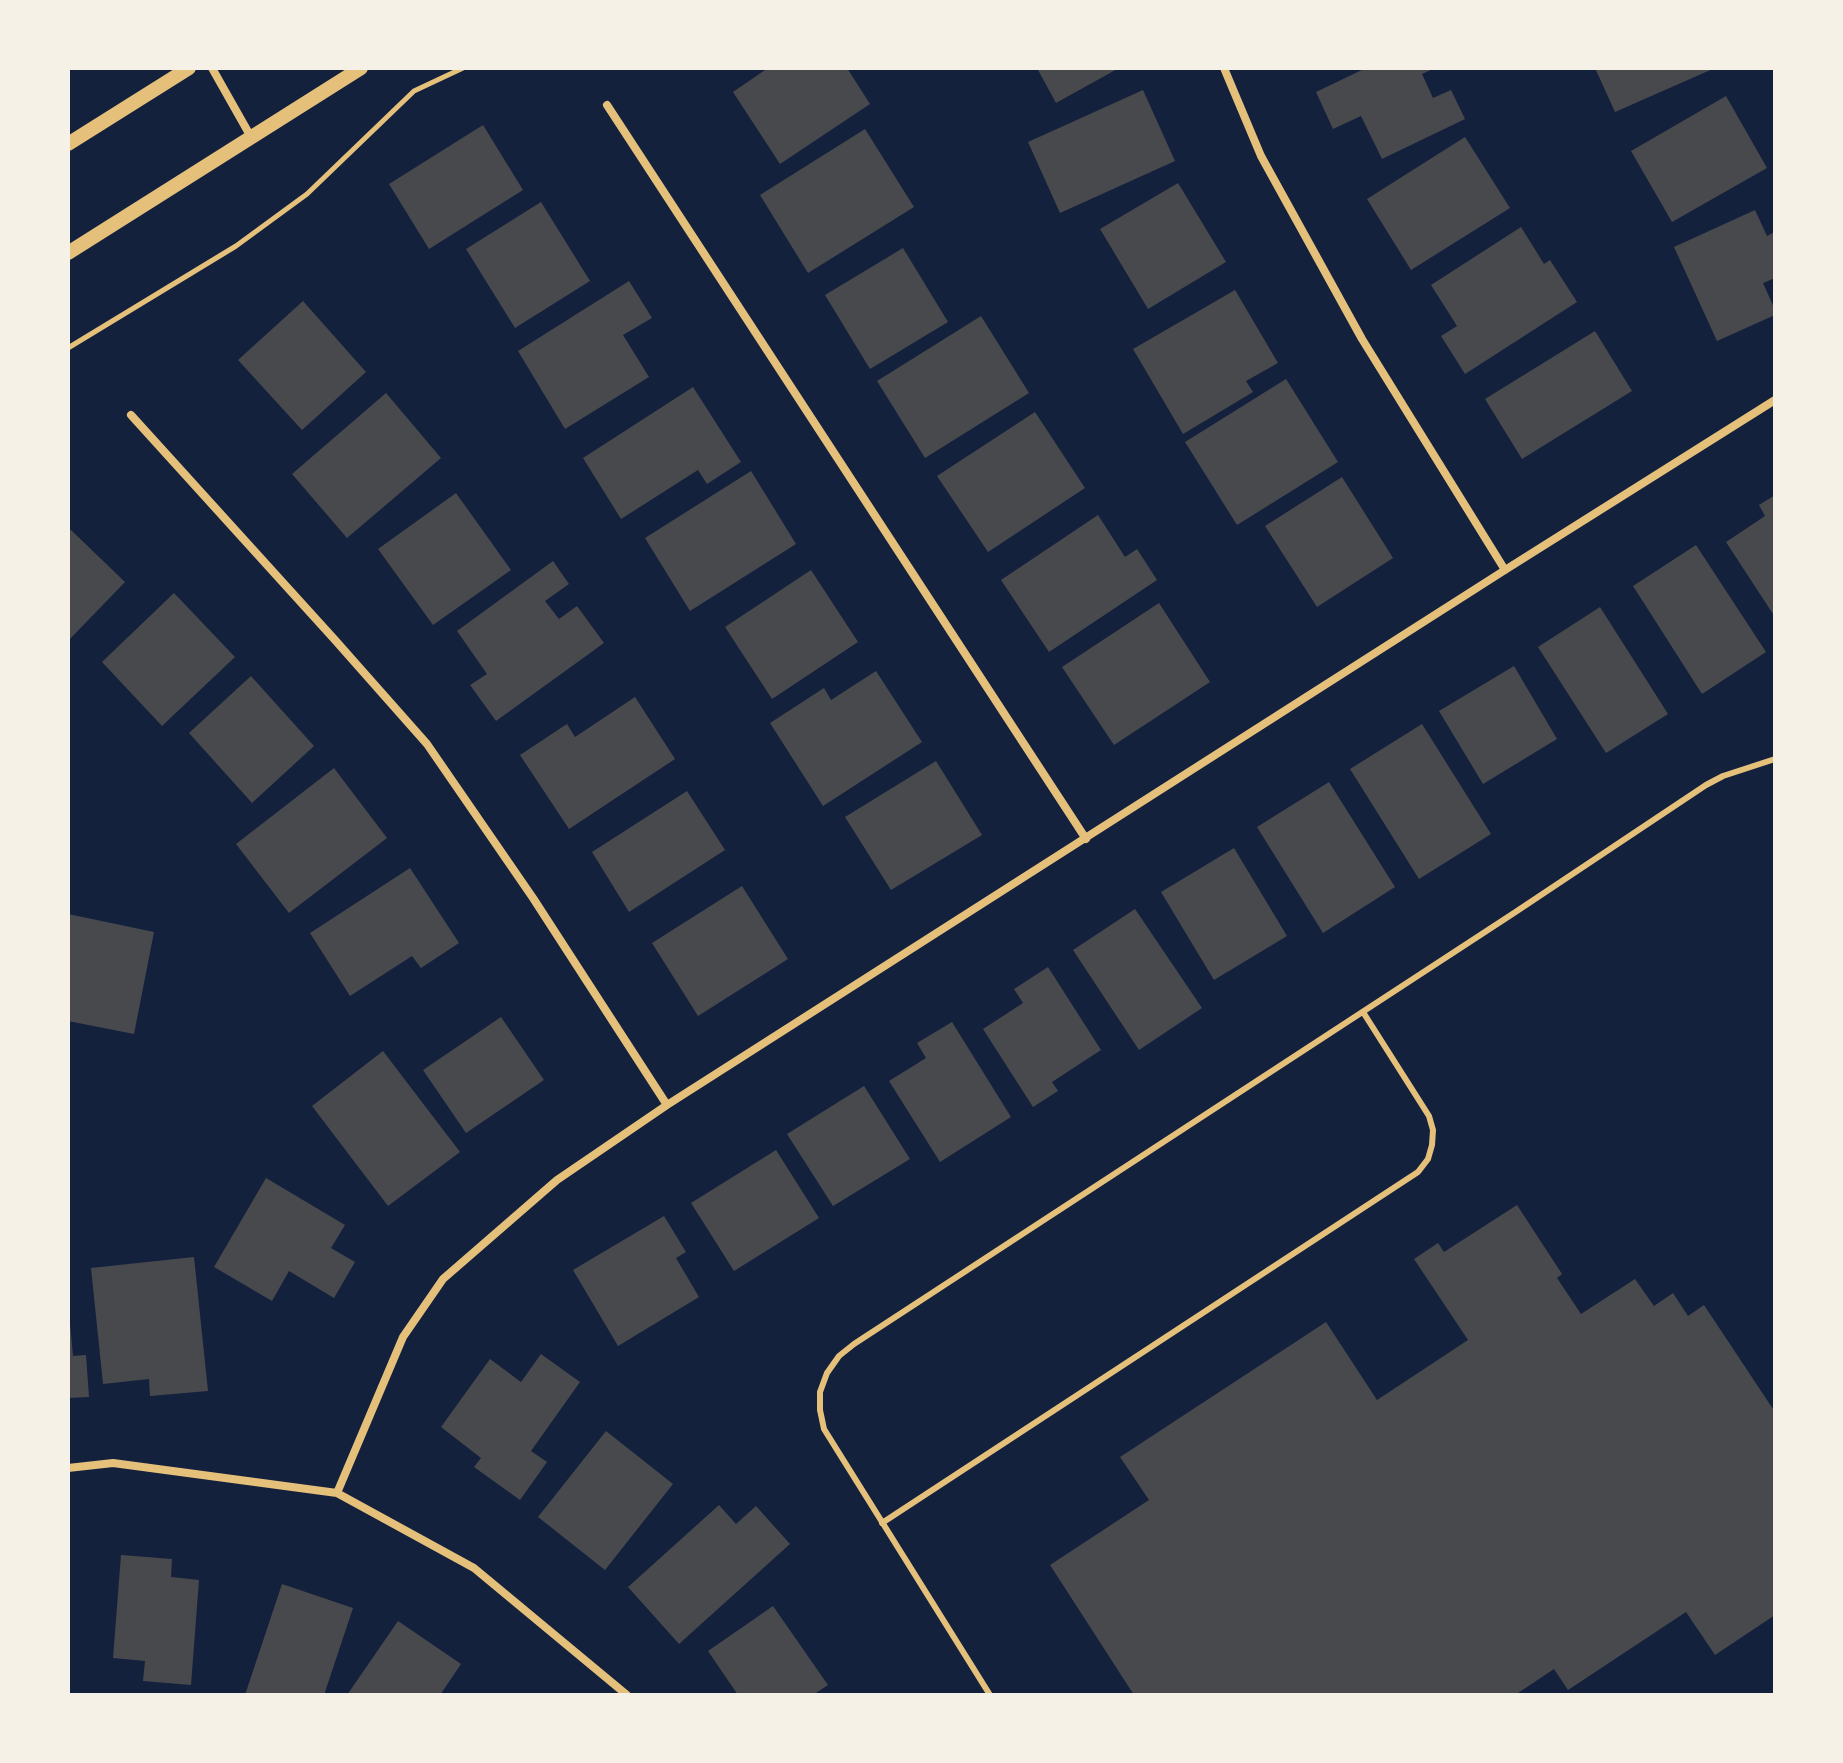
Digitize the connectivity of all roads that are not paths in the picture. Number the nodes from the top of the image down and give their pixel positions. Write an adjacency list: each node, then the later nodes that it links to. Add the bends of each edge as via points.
1 (189, 68): 7 (street)
2 (212, 68): 6 (street)
3 (361, 68): 6 (street)
4 (1224, 68): 11 (street, via 1261,156 1362,339)
5 (607, 105): 13 (street)
6 (251, 137): 8 (street)
7 (68, 144)
8 (68, 253)
9 (1775, 400): 11 (street)
10 (131, 415): 15 (street, via 427,744)
11 (1505, 570): 13 (street)
12 (1775, 759): 14 (lane, via 1706,785)
13 (1086, 839): 15 (street)
14 (1363, 1012): 18 (lane, via 839,1356 820,1392 824,1429); 18 (lane, via 1429,1116 1432,1145 1418,1172)
15 (667, 1105): 17 (street, via 557,1180 443,1279 403,1337)
16 (68, 1468): 17 (street, via 113,1463)
17 (337, 1493): 19 (street, via 474,1568)
18 (882, 1523): 20 (lane)
19 (627, 1695)
20 (990, 1695)

